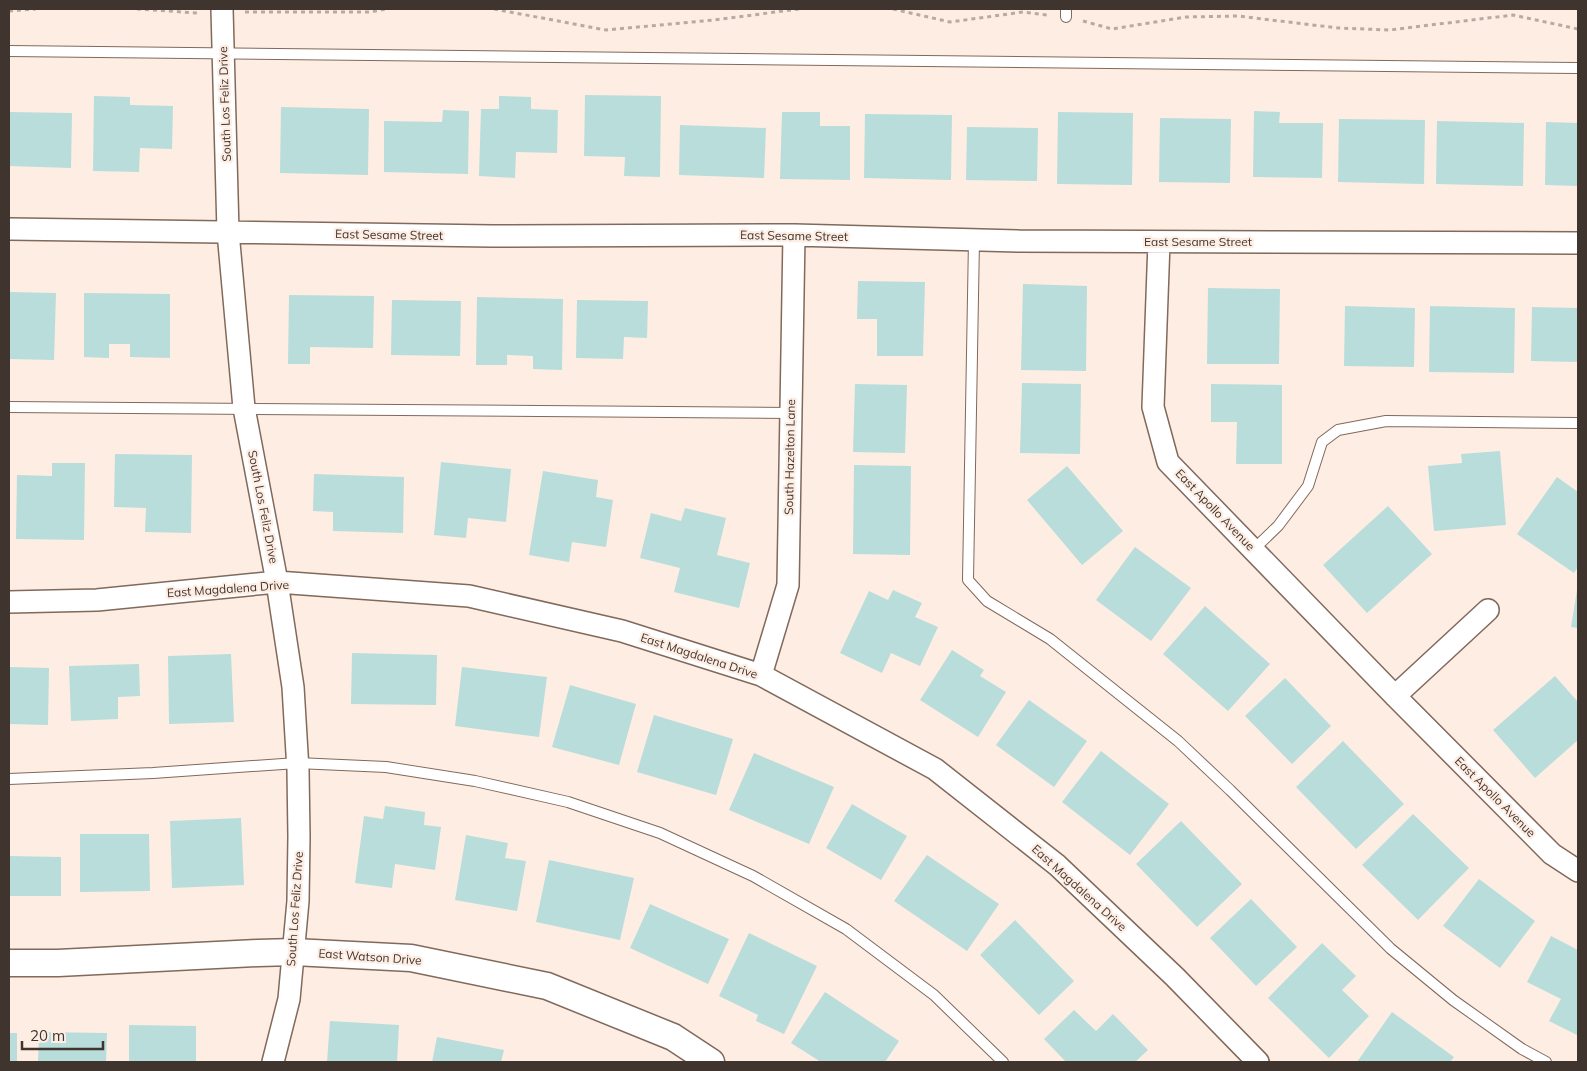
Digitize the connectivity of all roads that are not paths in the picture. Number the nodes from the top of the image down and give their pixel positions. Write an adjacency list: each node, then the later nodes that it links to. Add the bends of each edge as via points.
1 (222, 11): 3 (street, South Los Feliz Drive)
2 (9, 50): 3 (lane)
3 (223, 54): 4 (lane); 6 (street, South Los Feliz Drive)
4 (1578, 68)
5 (9, 229): 6 (street, East Sesame Street)
6 (228, 232): 7 (street, East Sesame Street, via 492,236); 12 (street, South Los Feliz Drive)
7 (794, 235): 8 (street, East Sesame Street); 13 (street, South Hazelton Lane)
8 (974, 240): 9 (street, East Sesame Street); 30 (lane, via 968,580 988,601 1050,639 1178,740 1391,949 1453,1000)
9 (1159, 242): 10 (street, East Sesame Street); 15 (street, East Apollo Avenue, via 1153,407 1168,462)
10 (1578, 243)
11 (9, 407): 12 (lane)
12 (244, 408): 13 (lane); 16 (street, South Los Feliz Drive)
13 (791, 413): 19 (street, South Hazelton Lane, via 788,585)
14 (1578, 423): 15 (lane, via 1386,421 1338,430 1322,442 1308,486 1278,526)
15 (1254, 550): 20 (street, East Apollo Avenue)
16 (277, 582): 17 (street, East Magdalena Drive, via 96,600); 19 (street, East Magdalena Drive, via 469,596 622,631); 21 (street, South Los Feliz Drive, via 293,687)
17 (9, 602)
18 (1488, 610): 20 (street)
19 (761, 675): 29 (street, East Magdalena Drive, via 935,769 1057,865 1176,977)
20 (1395, 696): 23 (street, East Apollo Avenue, via 1552,854)
21 (297, 763): 22 (lane); 24 (street, South Los Feliz Drive, via 300,837); 28 (lane, via 386,766 475,781 568,802 660,833 753,876 846,929 934,995)
22 (9, 779)
23 (1578, 871)
24 (294, 952): 25 (street, East Watson Drive, via 58,963); 26 (street, South Los Feliz Drive, via 289,999); 27 (street, East Watson Drive, via 411,958 547,986 673,1037)
25 (9, 962)
26 (273, 1062)
27 (711, 1062)
28 (1003, 1062)
29 (1258, 1062)
30 (1546, 1062)

